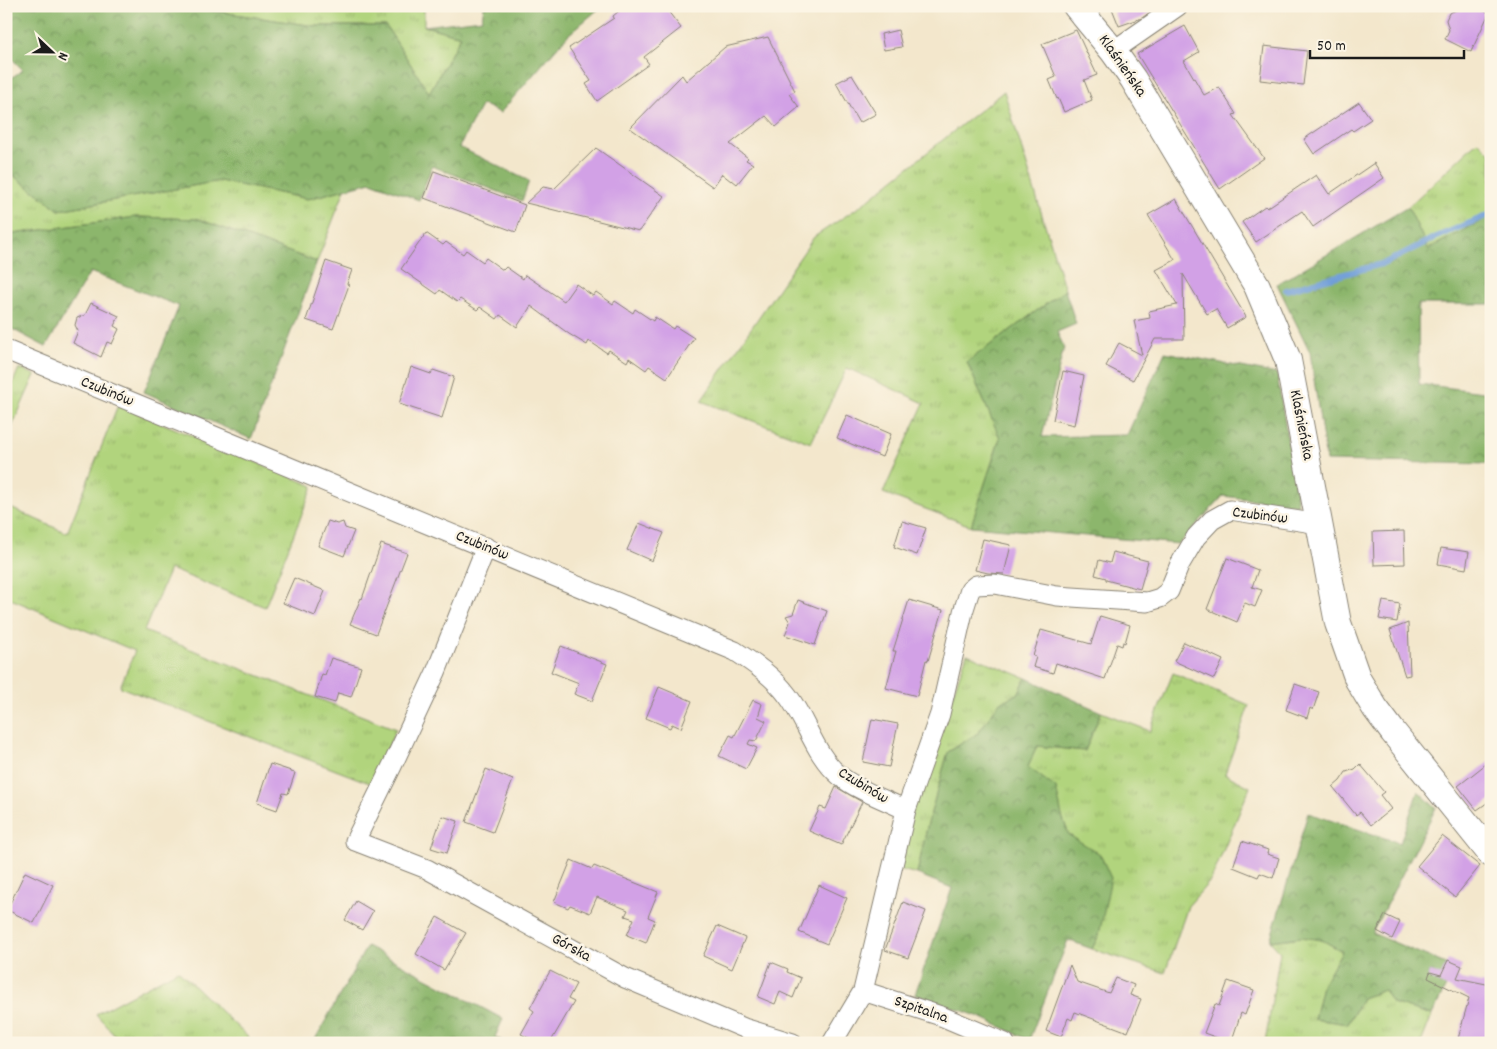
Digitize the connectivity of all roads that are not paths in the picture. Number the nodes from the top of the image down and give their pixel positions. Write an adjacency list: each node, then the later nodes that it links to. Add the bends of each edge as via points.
1 (1178, 6): 3 (street)
2 (1078, 7): 3 (street, Klaśnieńska)
3 (1113, 50): 5 (street, Klaśnieńska, via 1257,286 1288,360)
4 (6, 350): 6 (street, Czubinów)
5 (1319, 524): 7 (street, Czubinów, via 1230,510 1212,520 1196,537 1169,591 1147,602 1086,599 995,584 976,585 970,590 963,612 940,714); 8 (street, Klaśnieńska, via 1338,623 1358,680 1374,708)
6 (486, 547): 7 (street, Czubinów, via 735,651 765,671 788,696 825,760 841,776); 10 (street, Górska, via 436,672 355,840 427,869 625,978 744,1028)
7 (906, 810): 9 (street, Czubinów)
8 (1491, 854)
9 (863, 991): 11 (street, Czubinów); 12 (street, Szpitalna, via 941,1016)
10 (793, 1043)
11 (832, 1043)
12 (1005, 1043)

